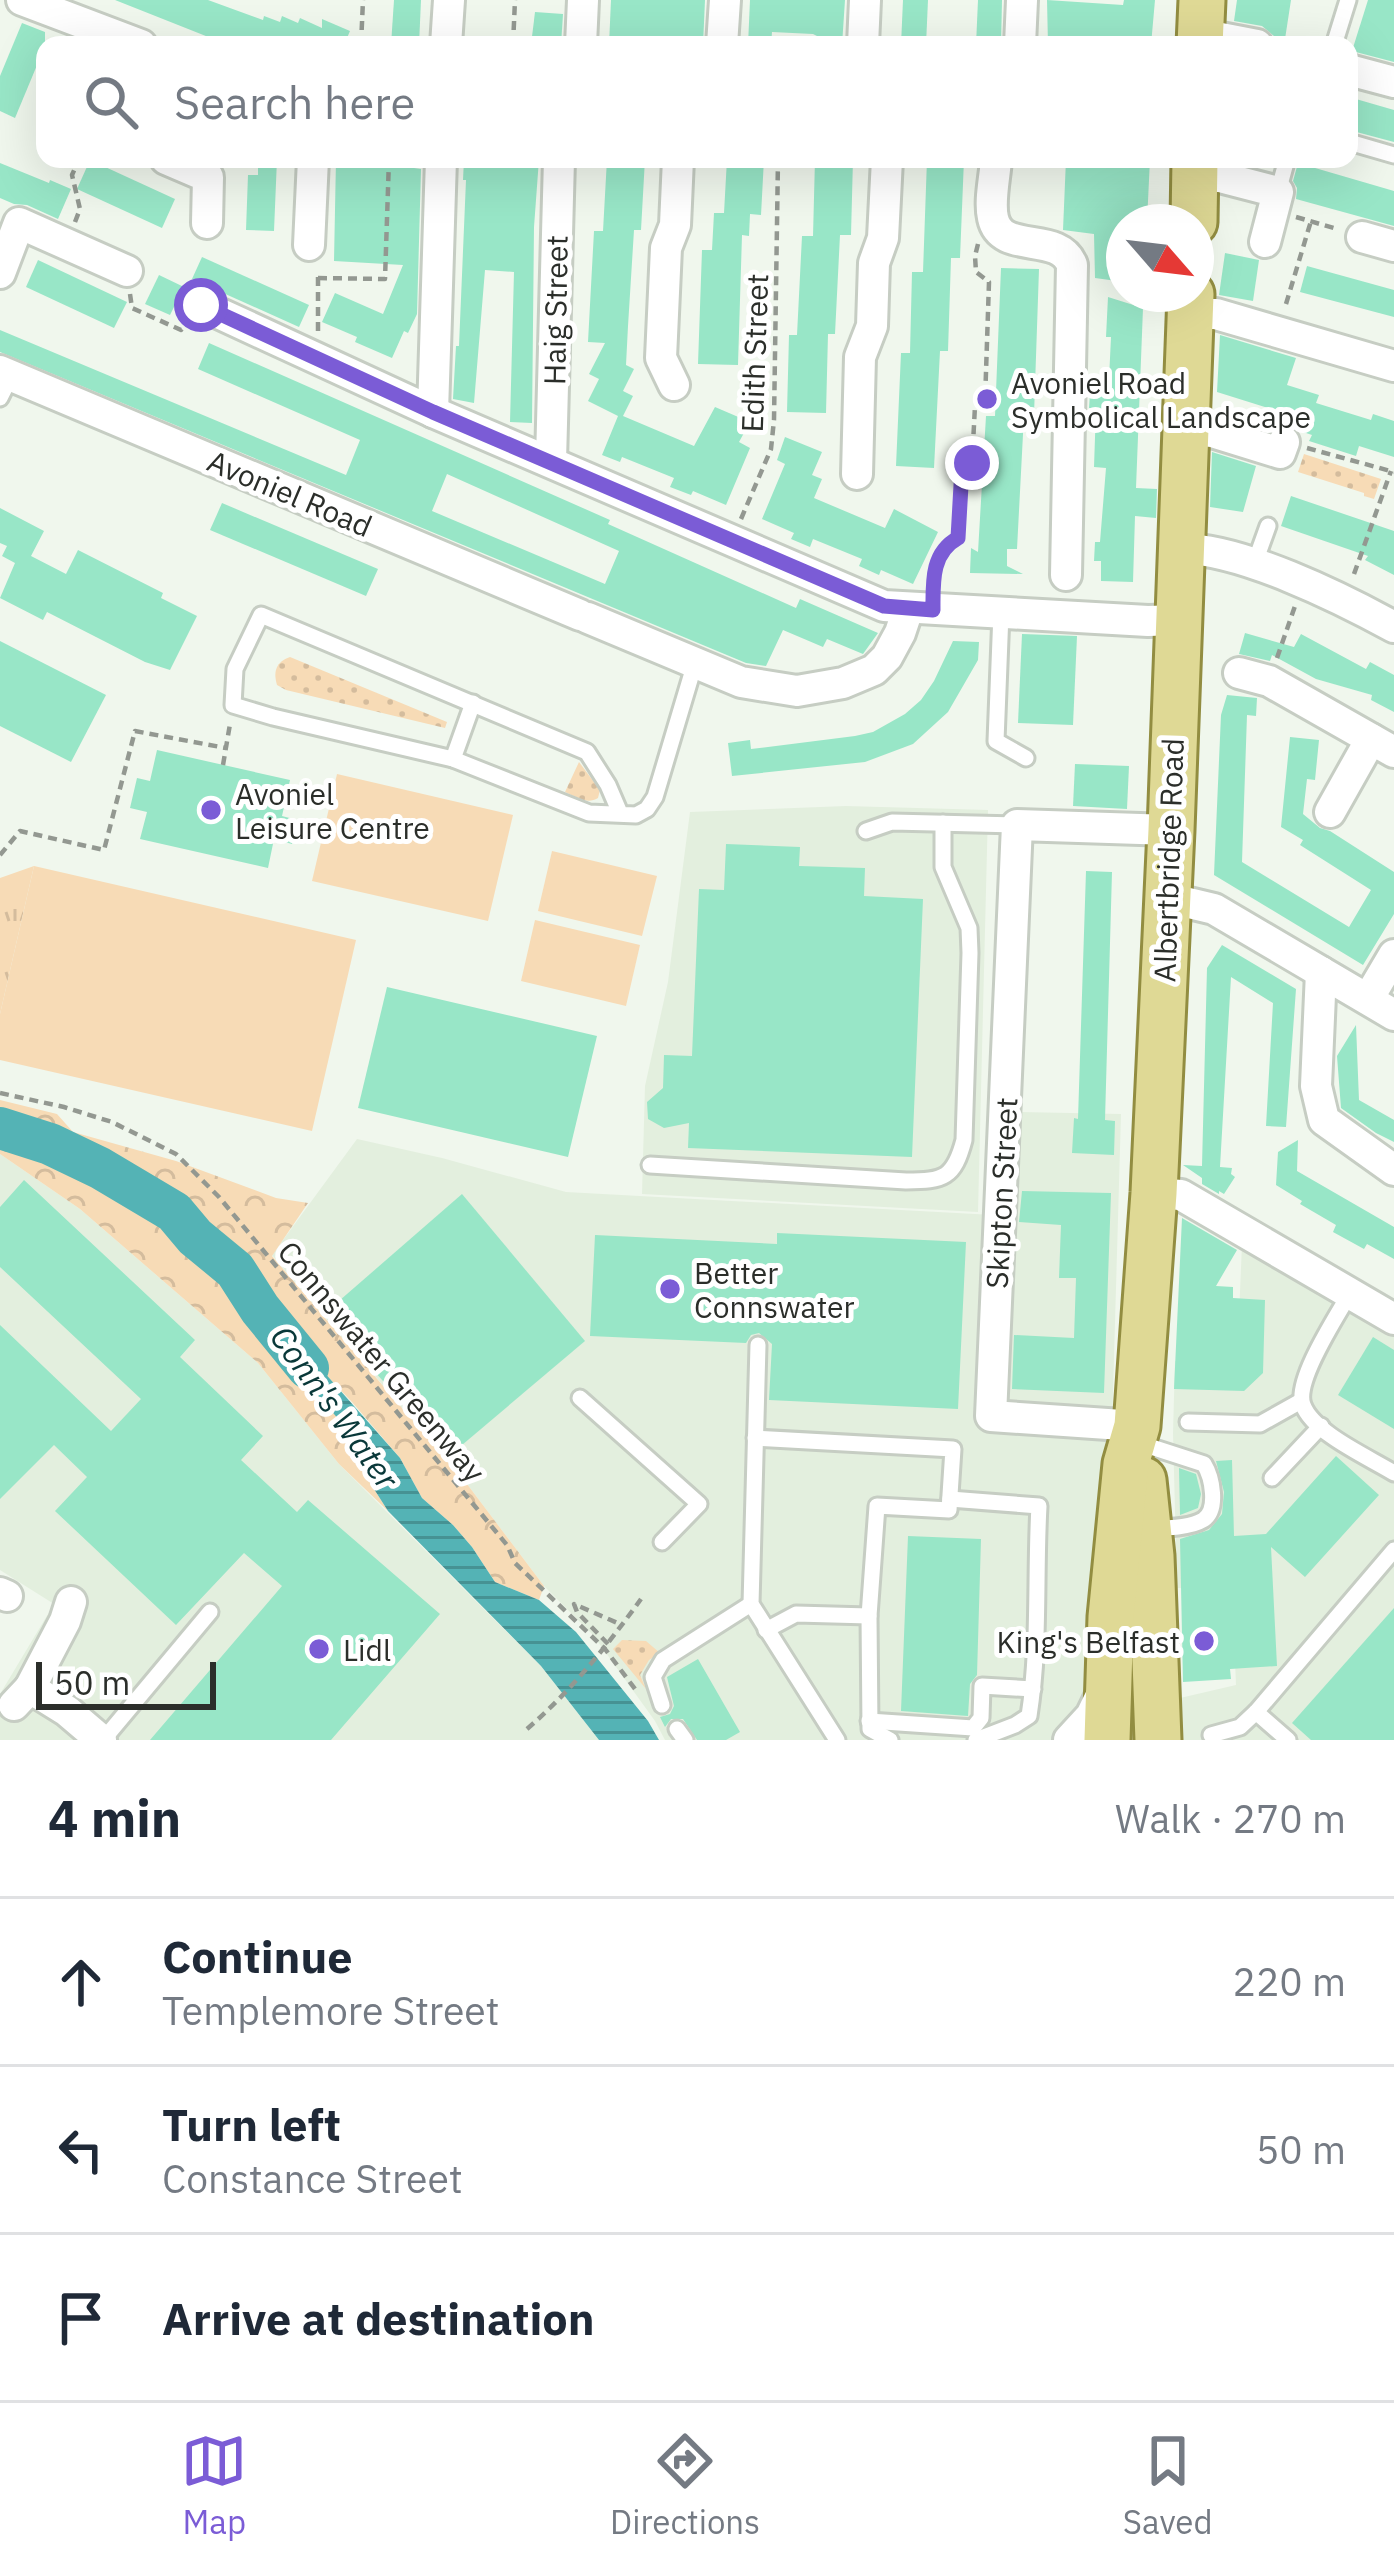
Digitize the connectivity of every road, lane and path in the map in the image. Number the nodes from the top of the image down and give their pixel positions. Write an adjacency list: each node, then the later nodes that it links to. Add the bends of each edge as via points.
1 (22, 0): 11 (street)
2 (363, 0): 12 (path)
3 (448, 0): 13 (street)
4 (515, 0): 14 (path)
5 (583, 0): 15 (street)
6 (724, 0): 16 (street)
7 (865, 0): 17 (street)
8 (1022, 0): 18 (street)
9 (1348, 0): 20 (lane)
10 (1201, 26): 19 (street)
11 (117, 36)
12 (361, 36)
13 (446, 36)
14 (513, 36)
15 (581, 36)
16 (722, 36)
17 (863, 36)
18 (1020, 36)
19 (1230, 36)
20 (1337, 36)
21 (1358, 72): 22 (street)
22 (1394, 82)
23 (1358, 145): 24 (lane)
24 (1394, 155)
25 (75, 168): 43 (path, via 80,209)
26 (187, 168): 40 (street, via 208,177)
27 (313, 168): 44 (street)
28 (388, 168): 52 (path, via 385,279 318,278)
29 (441, 168): 56 (street)
30 (559, 168): 59 (street, Haig Street)
31 (677, 168): 55 (street, via 661,358)
32 (778, 168): 63 (path, Edith Street, via 771,448)
33 (887, 168): 61 (street, via 872,326 860,357)
34 (996, 168): 38 (street)
35 (1285, 168): 37 (lane)
36 (1195, 186): 37 (street, via 1220,177)
37 (1276, 201): 39 (path); 42 (street)
38 (993, 218): 66 (street, via 1008,237 1061,249 1072,265); 69 (path, via 975,256 976,272 989,282 986,402 975,406 972,463 962,468 958,538 945,546)
39 (1311, 221): 41 (path); 51 (path)
40 (207, 224)
41 (1362, 237): 45 (street)
42 (1265, 242)
43 (65, 244): 46 (street); 47 (street, via 19,223)
44 (309, 245)
45 (1394, 246)
46 (127, 271): 48 (path, via 132,308 181,330)
47 (0, 273)
48 (201, 305): 52 (street)
49 (1190, 312): 57 (main road, Albertbridge Road)
50 (1211, 312): 51 (street)
51 (1277, 332): 53 (street)
52 (317, 359): 56 (street)
53 (1394, 366)
54 (4, 381): 73 (street, Avoniel Road)
55 (674, 385)
56 (433, 412): 59 (street)
57 (1185, 429): 58 (street, via 1280,453); 64 (main road, Albertbridge Road)
58 (1284, 442): 60 (path)
59 (551, 461): 63 (street)
60 (1393, 472): 68 (path)
61 (856, 474)
62 (1268, 526): 65 (lane)
63 (732, 541): 69 (street, via 884,606)
64 (1181, 548): 65 (street); 71 (main road, Albertbridge Road)
65 (1254, 565): 67 (street)
66 (1066, 575)
67 (1303, 584): 68 (street); 74 (path)
68 (1343, 602): 72 (street)
69 (920, 610): 70 (street); 73 (street, Avoniel Road, via 874,670 843,683 766,687)
70 (1000, 613): 71 (street); 79 (lane, via 997,741)
71 (1179, 620): 86 (main road, Albertbridge Road)
72 (1394, 627)
73 (695, 663): 83 (lane, via 655,797 636,815)
74 (1254, 677): 77 (street)
75 (473, 703): 76 (lane, via 261,616 235,669); 80 (lane); 83 (lane, via 587,752)
76 (233, 705): 78 (path); 80 (lane)
77 (1383, 745): 82 (street)
78 (226, 748): 81 (path); 88 (path, via 135,731 104,850 20,831)
79 (1026, 758)
80 (453, 759): 83 (lane, via 590,813)
81 (223, 765)
82 (1330, 812)
83 (620, 813)
84 (944, 823): 85 (lane); 87 (lane, via 892,822); 94 (lane, via 943,867 969,928 970,953 964,1140 949,1175 932,1181)
85 (1017, 825): 86 (street); 104 (street, Skipton Street, via 992,1416)
86 (1171, 830): 89 (main road, Albertbridge Road)
87 (866, 831)
88 (0, 855)
89 (1168, 898): 91 (street, via 1214,909); 96 (main road, Albertbridge Road)
90 (1394, 955): 92 (street)
91 (1321, 972): 92 (street); 95 (street, via 1316,1086 1324,1120)
92 (1381, 1007)
93 (0, 1093): 119 (path, Connswater Greenway, via 112,1122 176,1154 494,1528 515,1564)
94 (650, 1165)
95 (1394, 1170)
96 (1154, 1192): 97 (street, via 1181,1195); 104 (main road, Albertbridge Road)
97 (1350, 1293): 98 (street); 101 (lane)
98 (1394, 1318)
99 (758, 1345): 105 (lane)
100 (580, 1398): 110 (lane, via 699,1504)
101 (1301, 1401): 102 (lane, via 1264,1423); 103 (lane)
102 (1188, 1422)
103 (1321, 1426): 106 (lane); 107 (lane)
104 (1136, 1436): 109 (main road, Albertbridge Road, via 1126,1464); 109 (lane, via 1204,1463 1212,1477 1202,1521)
105 (755, 1438): 108 (lane, via 953,1449); 114 (lane)
106 (1394, 1473)
107 (1272, 1478)
108 (950, 1499): 116 (lane, via 949,1510 877,1506); 121 (lane, via 1040,1506)
109 (1134, 1528): 120 (main road, Albertbridge Road); 134 (main road); 135 (main road, Albertbridge Road)
110 (662, 1542)
111 (1394, 1550): 124 (lane)
112 (640, 1599): 117 (path)
113 (71, 1602): 128 (street, via 22,1697 67,1711)
114 (751, 1604): 118 (lane); 123 (lane, via 663,1660 653,1677)
115 (210, 1612): 128 (lane)
116 (868, 1616): 118 (lane, via 796,1614); 125 (lane)
117 (622, 1625): 119 (path); 119 (path, via 574,1604)
118 (766, 1630): 129 (lane)
119 (604, 1649): 122 (path, Connswater Greenway); 126 (path)
120 (1107, 1682): 132 (street); 133 (main road, Albertbridge Road)
121 (1033, 1689): 125 (lane, via 982,1686 973,1728); 131 (lane, via 1024,1721)
122 (643, 1700)
123 (662, 1705)
124 (1256, 1712): 127 (lane); 136 (lane)
125 (869, 1721): 130 (lane, via 870,1730)
126 (527, 1729)
127 (1211, 1735)
128 (102, 1740)
129 (836, 1740)
130 (890, 1740)
131 (976, 1740)
132 (1069, 1740)
133 (1107, 1740)
134 (1134, 1740)
135 (1159, 1740)
136 (1288, 1740)

